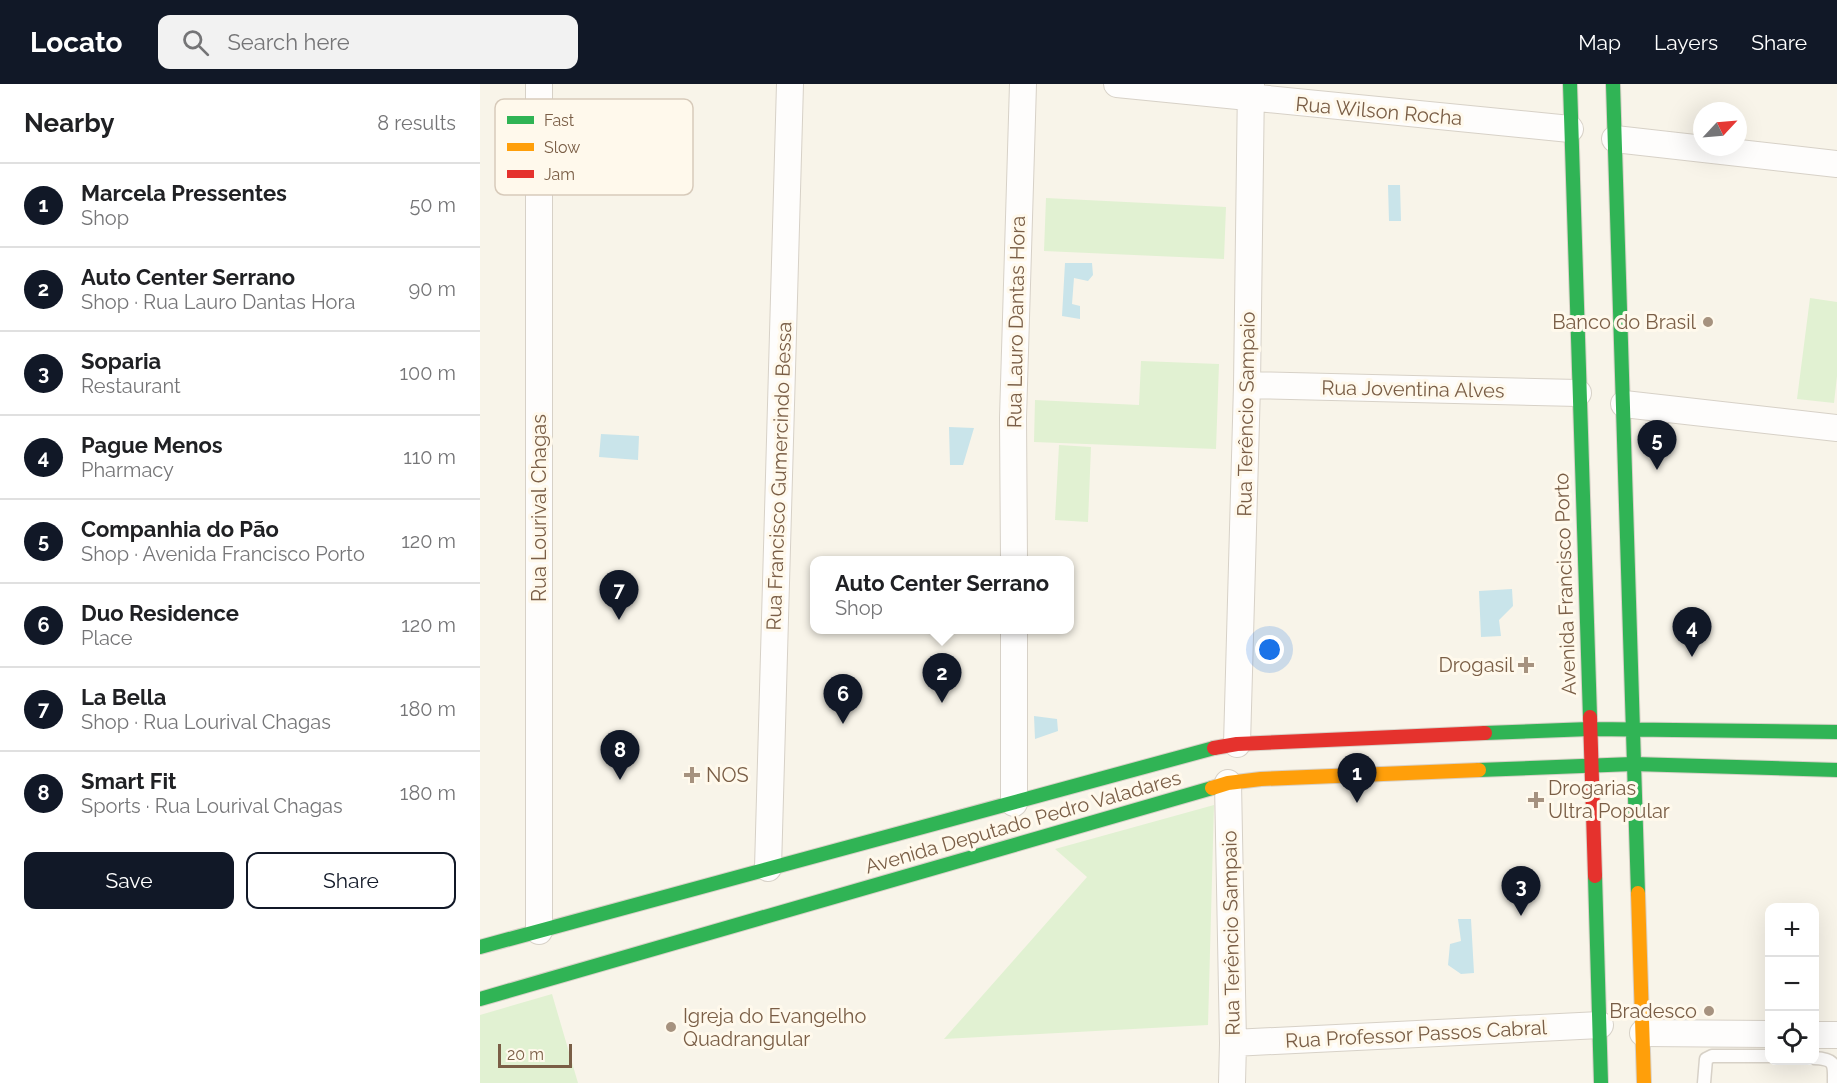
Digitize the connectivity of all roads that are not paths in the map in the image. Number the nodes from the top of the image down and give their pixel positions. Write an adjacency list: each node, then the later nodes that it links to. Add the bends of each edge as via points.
1 (790, 84): 26 (street, Rua Francisco Gumercindo Bessa)
2 (1023, 84): 15 (street, Rua Lauro Dantas Hora, via 1013,418)
3 (1117, 84): 6 (street, Rua Wilson Rocha)
4 (1570, 84): 7 (main road, Avenida Francisco Porto)
5 (1613, 84): 8 (main road)
6 (1251, 91): 7 (street, Rua Wilson Rocha); 11 (street, Rua Terêncio Sampaio)
7 (1570, 129): 12 (main road, Avenida Francisco Porto)
8 (1615, 139): 9 (street); 13 (main road)
9 (1837, 164)
10 (539, 195): 29 (street, Rua Lourival Chagas)
11 (1247, 385): 12 (street, Rua Joventina Alves); 20 (street, Rua Terêncio Sampaio)
12 (1578, 393): 17 (main road, Avenida Francisco Porto)
13 (1624, 404): 14 (street); 18 (main road)
14 (1837, 428)
15 (1014, 556)
16 (1014, 634): 25 (street)
17 (1590, 729): 18 (main road, Avenida Deputado Pedro Valadares); 20 (main road, Avenida Deputado Pedro Valadares); 22 (main road, Avenida Francisco Porto)
18 (1632, 729): 19 (main road, Avenida Deputado Pedro Valadares); 21 (main road)
19 (1837, 732)
20 (1237, 744): 25 (main road, Avenida Deputado Pedro Valadares)
21 (1633, 764): 22 (main road, Avenida Deputado Pedro Valadares); 23 (main road, Avenida Deputado Pedro Valadares); 35 (main road)
22 (1590, 767): 24 (main road, Avenida Deputado Pedro Valadares); 34 (main road, Avenida Francisco Porto)
23 (1837, 770)
24 (1228, 783): 32 (main road, Avenida Deputado Pedro Valadares); 39 (street, Rua Terêncio Sampaio)
25 (1014, 803): 26 (main road, Avenida Deputado Pedro Valadares)
26 (768, 868): 27 (main road, Avenida Deputado Pedro Valadares)
27 (617, 909): 28 (main road); 29 (main road, Avenida Deputado Pedro Valadares)
28 (610, 922)
29 (539, 931): 31 (main road, Avenida Deputado Pedro Valadares)
30 (615, 946): 32 (main road)
31 (480, 947)
32 (623, 959): 33 (main road, Avenida Deputado Pedro Valadares)
33 (480, 999)
34 (1600, 1025): 39 (street, Rua Professor Passos Cabral); 43 (main road, Avenida Francisco Porto)
35 (1643, 1033): 36 (street); 44 (main road)
36 (1765, 1034)
37 (1819, 1035): 38 (street)
38 (1837, 1035)
39 (1233, 1043): 42 (street, Rua Terêncio Sampaio)
40 (1765, 1056): 45 (lane, via 1712,1056 1706,1059)
41 (1819, 1059): 46 (lane, via 1831,1061)
42 (1232, 1083)
43 (1601, 1083)
44 (1644, 1083)
45 (1704, 1083)
46 (1834, 1083)

